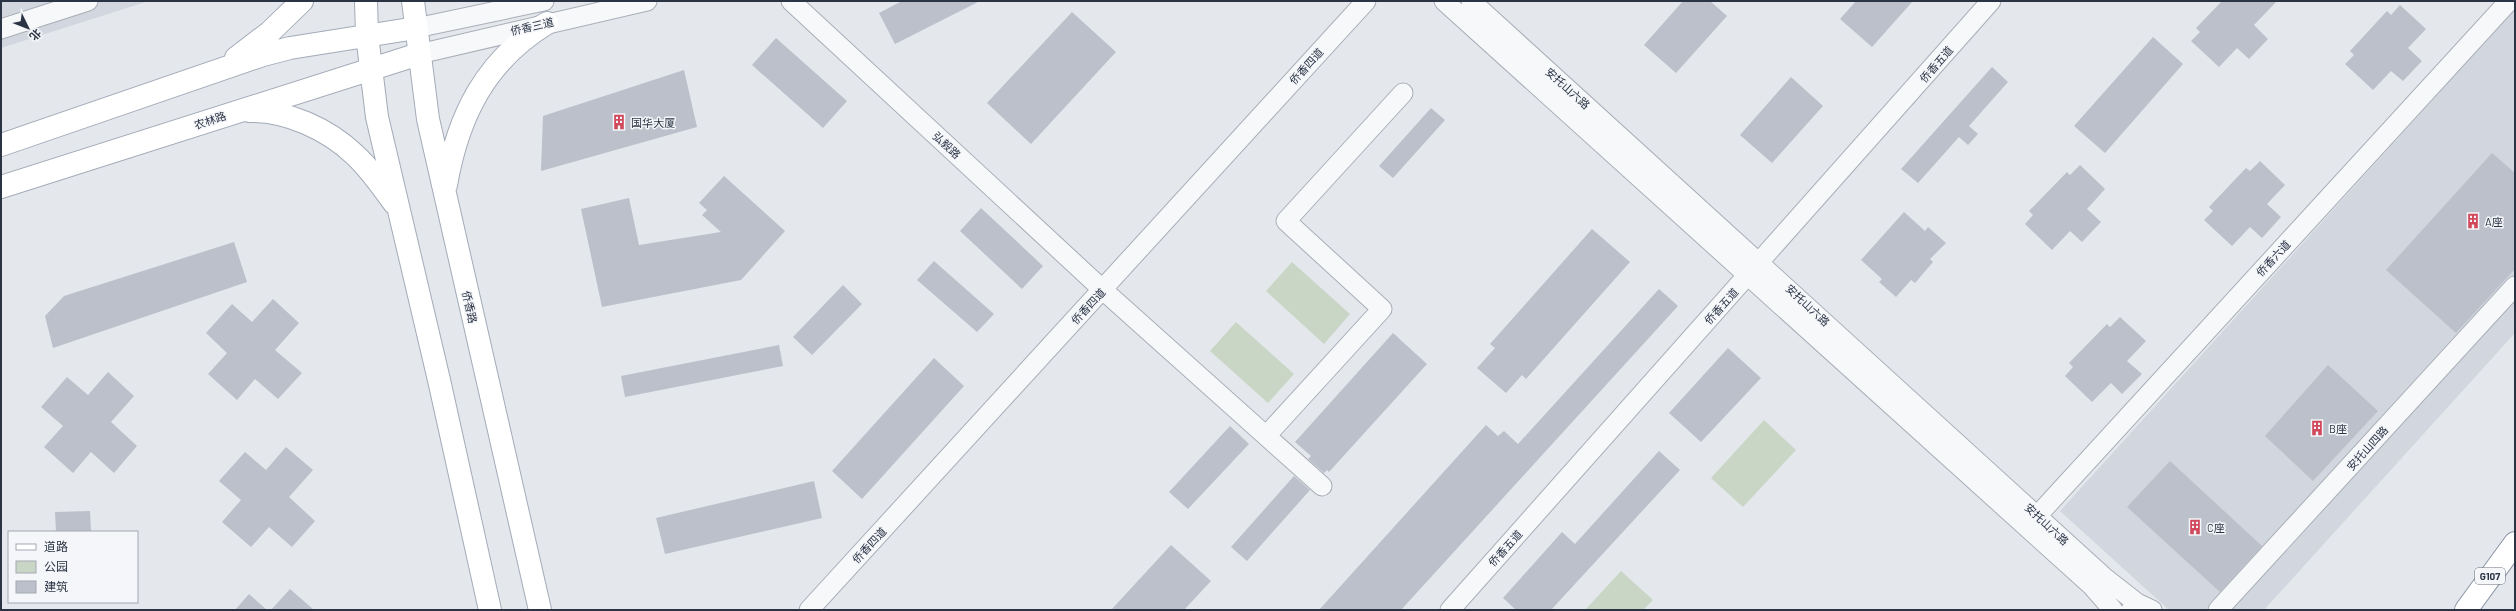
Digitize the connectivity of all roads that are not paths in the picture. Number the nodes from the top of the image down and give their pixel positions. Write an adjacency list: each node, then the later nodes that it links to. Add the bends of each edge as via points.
1 (88, 1): 16 (street)
2 (280, 1): 17 (main road)
3 (302, 1): 17 (main road)
4 (366, 1): 18 (main road)
5 (413, 1): 15 (main road, 侨香路)
6 (544, 1): 15 (street, 侨香三道)
7 (646, 1): 14 (street, 侨香三道)
8 (791, 1): 31 (street, 弘毅路)
9 (1366, 1): 31 (street, 侨香四道)
10 (1444, 1): 29 (street, 安托山六路)
11 (1471, 1): 28 (street, 安托山六路)
12 (1991, 1): 28 (street, 侨香五道)
13 (2509, 1): 34 (street, 侨香六道)
14 (548, 23): 19 (street, 侨香三道); 26 (main road, via 534,31 510,52 474,96 457,138)
15 (416, 28): 18 (main road); 19 (main road, 侨香路)
16 (1, 29)
17 (270, 32): 21 (main road, via 248,50)
18 (367, 35): 20 (main road); 21 (main road, via 290,48)
19 (419, 54): 20 (main road, 农林路); 26 (main road, 侨香路, via 428,119)
20 (371, 70): 23 (main road, 农林路); 27 (main road, via 377,117)
21 (205, 75): 24 (main road)
22 (1403, 93): 32 (street, via 1286,221 1382,309)
23 (232, 113): 25 (main road, 农林路); 27 (main road, via 256,111 276,114 298,120 327,134 355,154)
24 (1, 145)
25 (1, 187)
26 (444, 196): 38 (main road, 侨香路)
27 (399, 211): 37 (main road)
28 (1761, 262): 29 (street, 侨香五道); 34 (street, 安托山六路)
29 (1748, 276): 40 (street, 侨香五道); 41 (street, 安托山六路, via 2092,586)
30 (2515, 286): 42 (street, 安托山四路)
31 (1103, 290): 32 (street, 弘毅路); 39 (street, 侨香四道)
32 (1266, 436): 33 (street, 弘毅路)
33 (1322, 486)
34 (2037, 516): 36 (street, 安托山六路)
35 (2515, 543): 43 (main road, G107)
36 (2140, 608)
37 (490, 610)
38 (540, 610)
39 (809, 610)
40 (1450, 610)
41 (2112, 610)
42 (2218, 610)
43 (2466, 610)

